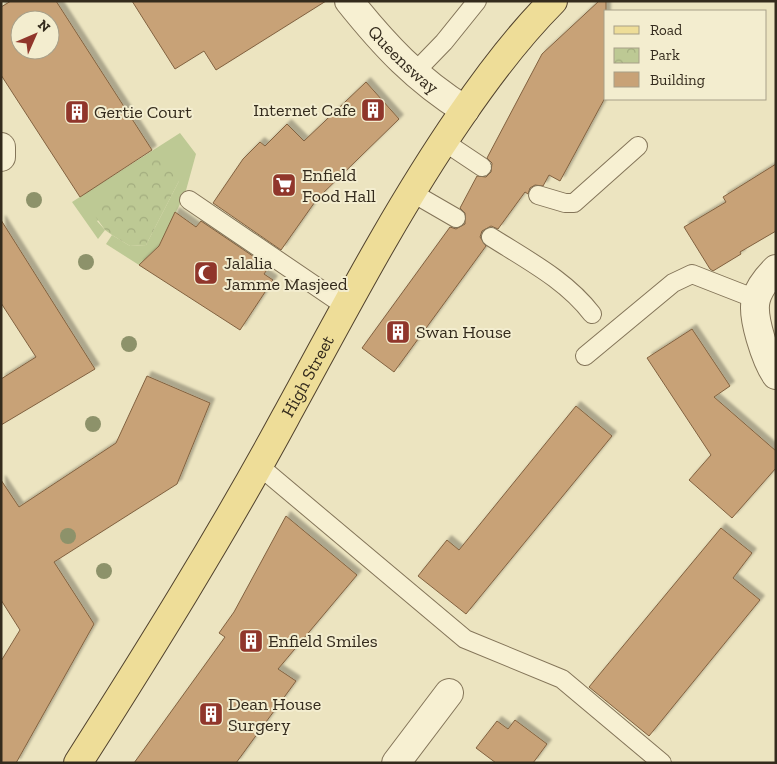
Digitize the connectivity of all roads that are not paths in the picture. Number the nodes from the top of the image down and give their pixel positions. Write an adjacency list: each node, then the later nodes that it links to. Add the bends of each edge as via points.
1 (349, 1): 4 (street, Queensway)
2 (477, 1): 4 (lane)
3 (552, 1): 5 (main road, High Street, via 509,48)
4 (413, 74): 5 (street, Queensway)
5 (465, 110): 6 (main road, High Street)
6 (443, 142): 10 (lane); 11 (main road, High Street)
7 (638, 146): 12 (lane, via 574,203)
8 (1, 148): 9 (street)
9 (1, 157)
10 (482, 167)
11 (411, 192): 14 (lane); 18 (main road, High Street)
12 (538, 196)
13 (189, 200): 18 (lane)
14 (456, 218)
15 (491, 237): 19 (lane, via 555,278 578,296)
16 (776, 269): 17 (street)
17 (756, 299): 20 (lane, via 692,274 673,283); 21 (street, via 755,317 770,366)
18 (345, 306): 22 (main road, High Street)
19 (592, 314)
20 (585, 356)
21 (776, 375)
22 (258, 465): 24 (main road, High Street, via 173,611); 26 (lane, via 465,639 562,679)
23 (449, 693): 25 (street)
24 (78, 763)
25 (396, 763)
26 (662, 763)

